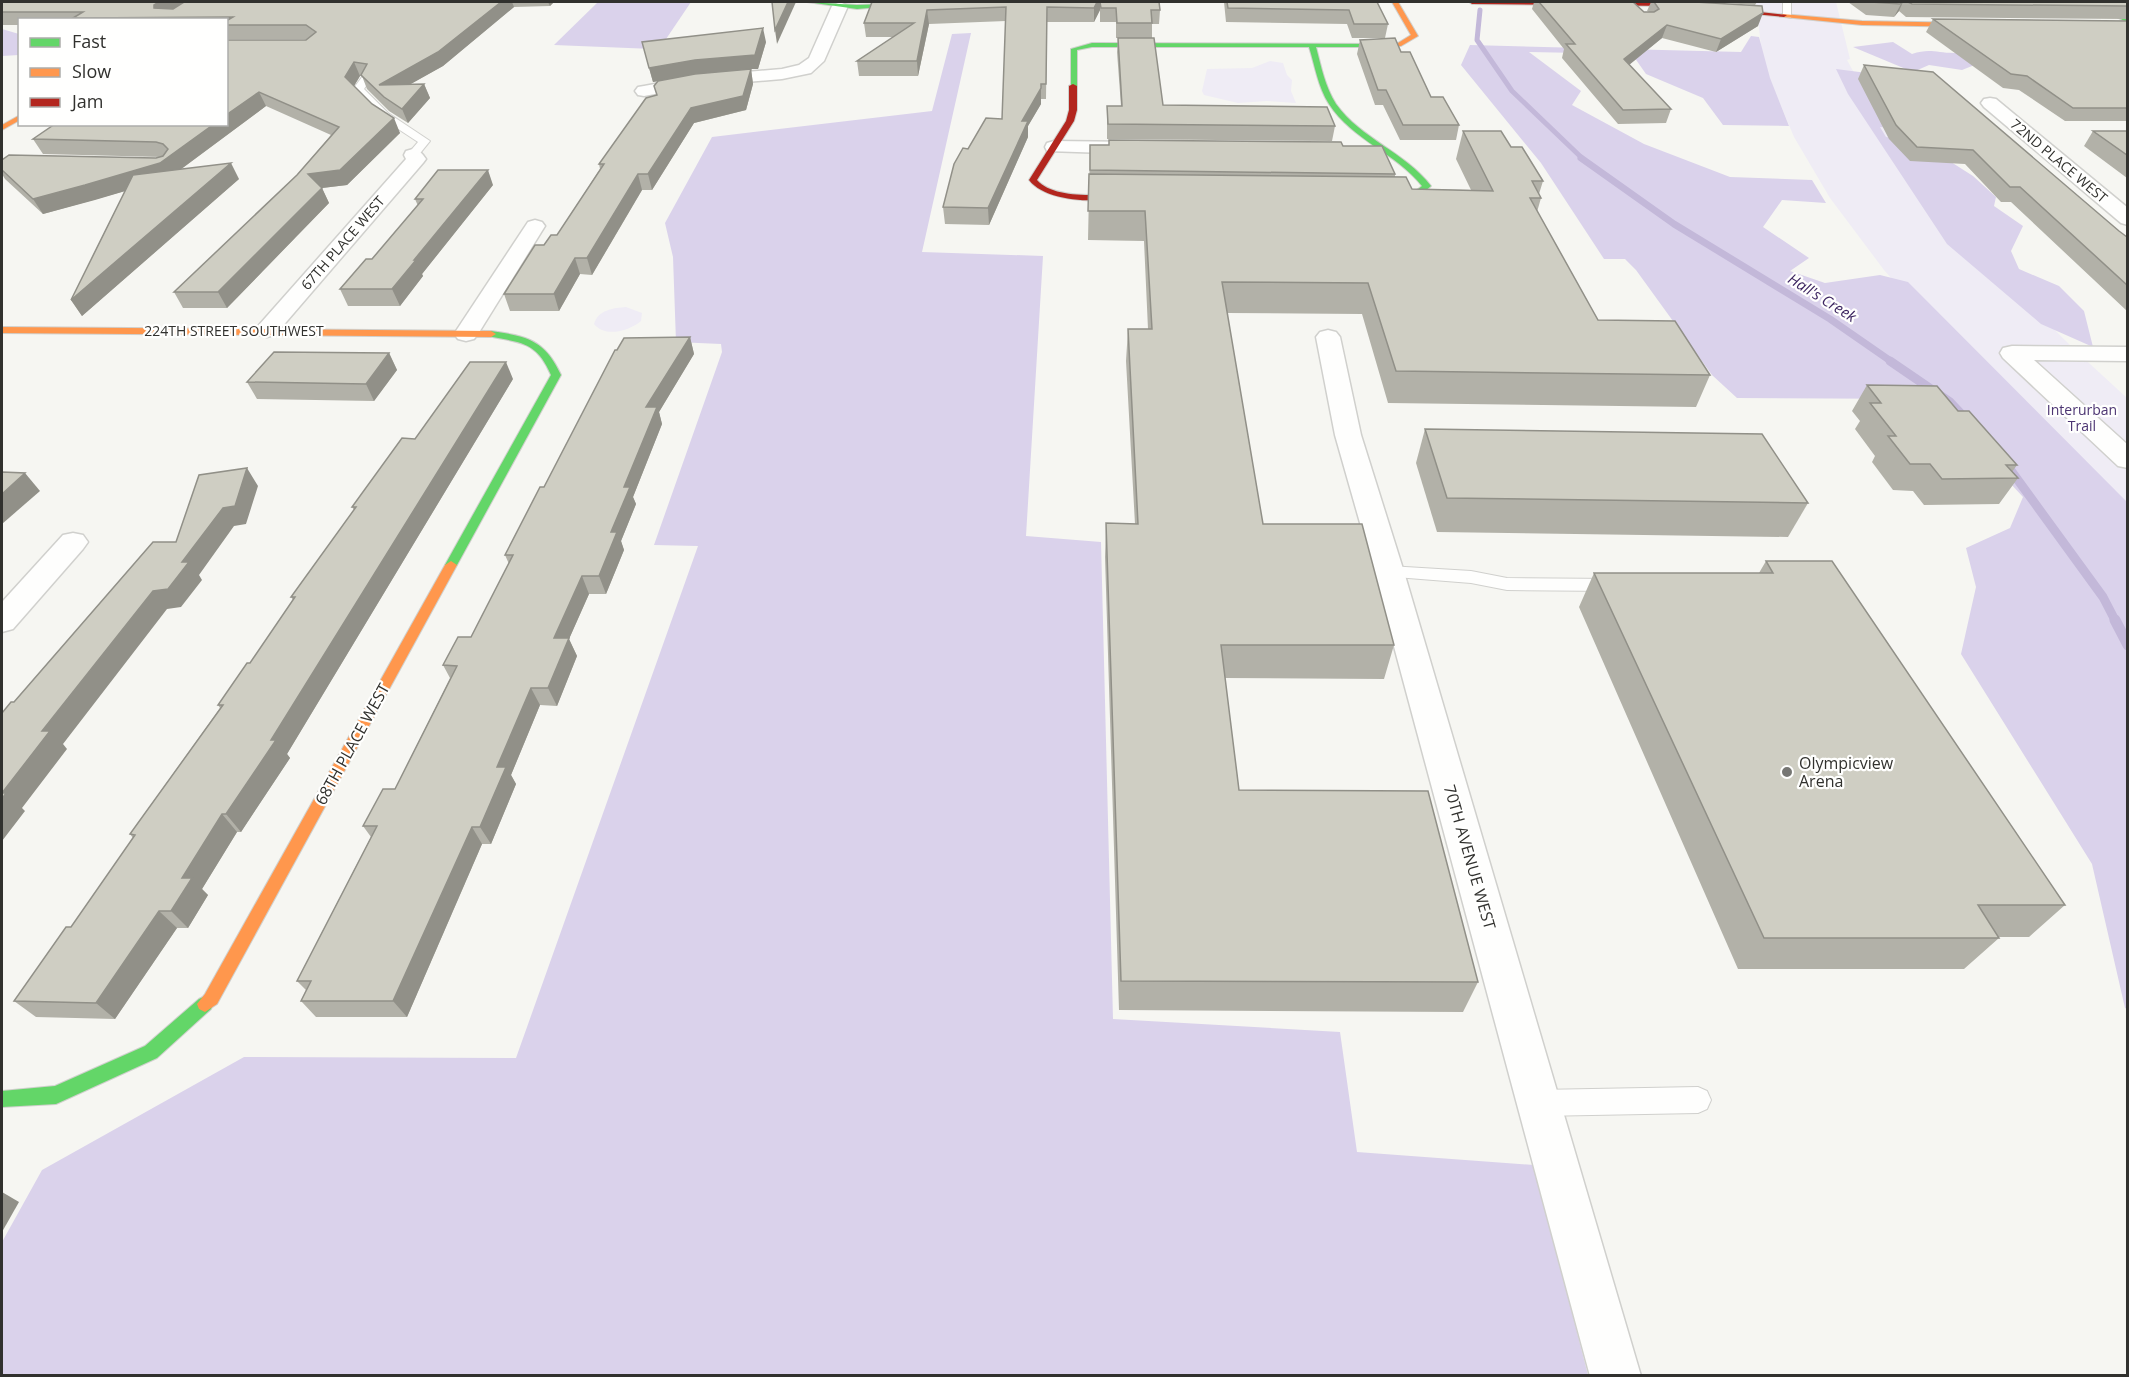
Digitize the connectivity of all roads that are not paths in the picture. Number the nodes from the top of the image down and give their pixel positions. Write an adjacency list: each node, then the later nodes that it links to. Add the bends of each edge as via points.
1 (810, 2): 7 (street)
2 (936, 2): 7 (street)
3 (1395, 2): 14 (street, via 1415,36 1409,41 1382,46)
4 (1472, 2): 6 (street)
5 (2093, 2): 10 (street)
6 (1629, 3): 8 (street); 9 (street)
7 (840, 6): 16 (street, via 816,61 805,69)
8 (1787, 9): 11 (street, via 1888,24)
9 (1645, 20)
10 (2127, 21)
11 (1992, 25)
12 (2110, 26): 13 (street)
13 (2127, 26)
14 (1312, 46): 20 (street, via 1336,108); 21 (street, via 1081,46 1074,49 1073,110)
15 (366, 80): 24 (lane, via 358,89 384,115 424,141)
16 (644, 91)
17 (1990, 103): 27 (street, 72ND PLACE WEST)
18 (18, 118): 19 (street)
19 (2, 129)
20 (1377, 144): 23 (street); 26 (street, via 1399,157 1426,186 1416,195)
21 (1054, 147): 22 (street); 25 (street, via 1033,180 1035,185 1051,193)
22 (1150, 148)
23 (1351, 149)
24 (413, 155): 30 (street, 67TH PLACE WEST, via 416,159)
25 (1151, 196)
26 (1371, 198)
27 (2127, 219)
28 (535, 226): 31 (street)
29 (2, 330): 30 (street, 224TH STREET SOUTHWEST)
30 (267, 330): 31 (street, 224TH STREET SOUTHWEST)
31 (466, 333): 39 (street, 68TH PLACE WEST, via 510,337 537,345 550,358 556,375 211,999 151,1052 56,1095)
32 (1328, 337): 36 (street, 70TH AVENUE WEST, via 1348,435)
33 (2127, 354): 34 (street, via 2012,353)
34 (2127, 460)
35 (73, 542): 38 (street)
36 (1389, 572): 37 (lane, via 1471,577 1507,584); 41 (street, 70TH AVENUE WEST)
37 (1634, 585)
38 (2, 621)
39 (2, 1099)
40 (1698, 1100): 41 (lane)
41 (1539, 1103): 42 (street, 70TH AVENUE WEST)
42 (1616, 1376)

